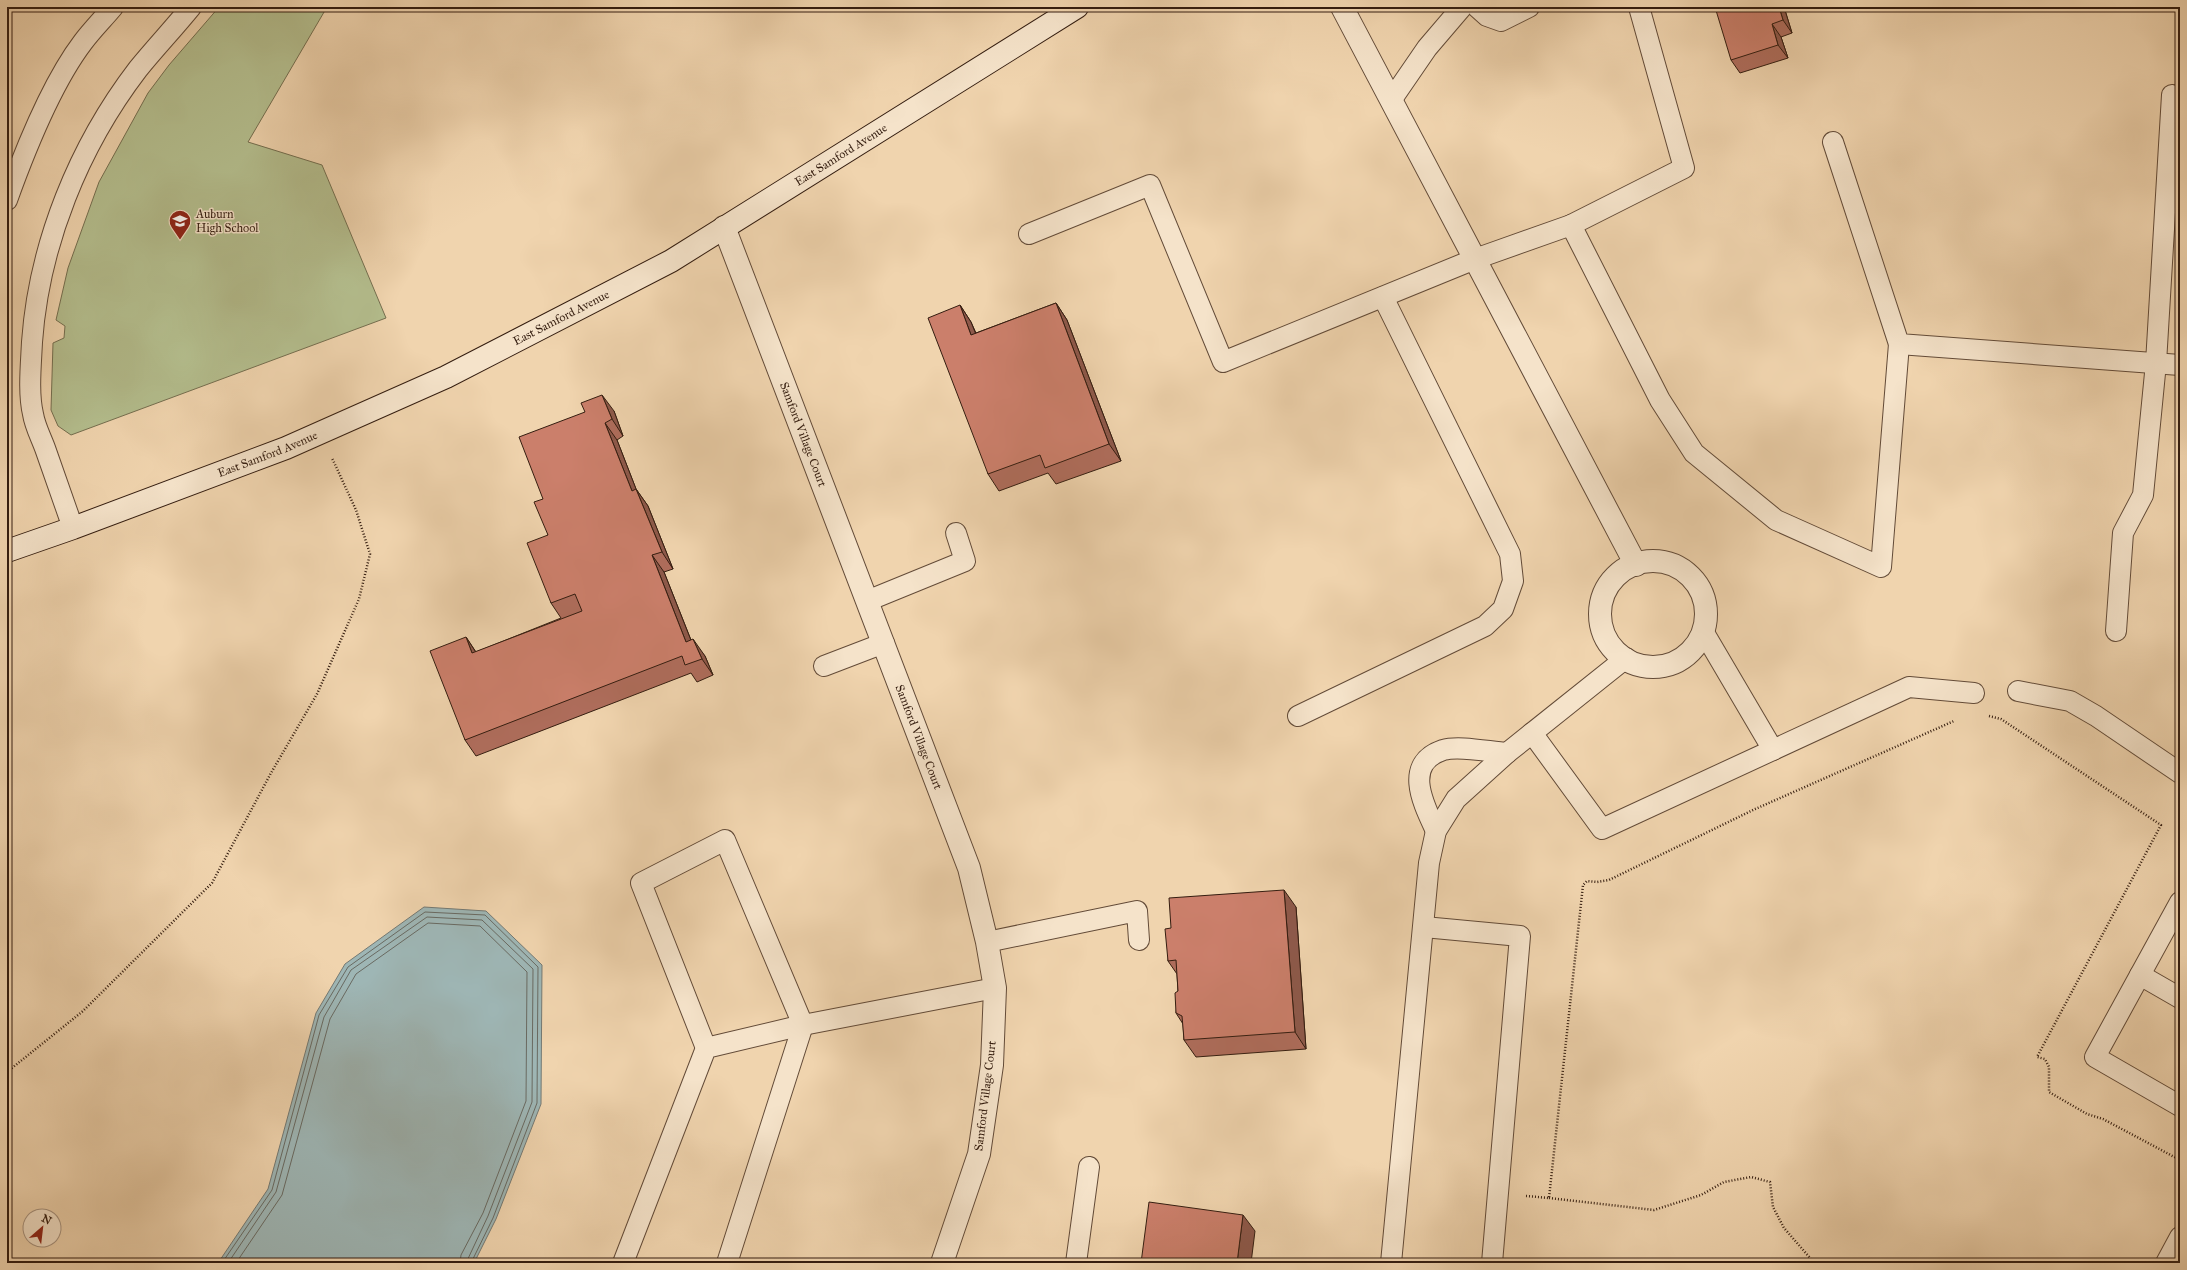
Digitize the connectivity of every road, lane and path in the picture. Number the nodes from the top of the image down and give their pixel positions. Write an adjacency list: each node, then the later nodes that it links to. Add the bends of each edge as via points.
1 (113, 7): 12 (lane, via 82,43 58,82 26,150)
2 (191, 7): 22 (lane, via 138,70 112,108 67,196 53,231 41,276 31,368 32,414)
3 (1077, 7): 14 (street, East Samford Avenue)
4 (1342, 7): 10 (street)
5 (1462, 7): 10 (lane, via 1427,48)
6 (1477, 7): 7 (lane, via 1487,16 1501,21)
7 (1529, 7)
8 (1639, 7): 13 (lane, via 1684,168)
9 (2172, 96): 19 (lane)
10 (1392, 99): 16 (street)
11 (1833, 142): 18 (lane)
12 (7, 200)
13 (1571, 225): 16 (lane); 18 (lane, via 1660,400 1694,453 1776,520 1881,566)
14 (724, 227): 21 (street, East Samford Avenue, via 671,261 446,377); 26 (street, Samford Village Court)
15 (1029, 234): 17 (lane, via 1150,185 1223,362)
16 (1475, 259): 17 (lane); 25 (street)
17 (1382, 297): 34 (lane, via 1510,554 1513,581 1503,609 1486,626)
18 (1899, 344): 19 (lane)
19 (2156, 363): 20 (lane); 28 (lane, via 2143,495 2123,533)
20 (2180, 365)
21 (321, 432): 22 (street, East Samford Avenue, via 286,448); 51 (path, via 356,510 370,554 359,599 317,694 212,883 83,1011)
22 (73, 528): 24 (street, East Samford Avenue)
23 (956, 533): 26 (lane, via 965,561)
24 (7, 551)
25 (1636, 565): 27 (street, via 1644,562 1661,562 1678,568 1692,578 1702,593 1706,610); 30 (street, via 1614,578 1604,592 1601,609 1602,627 1609,642)
26 (867, 602): 29 (street, Samford Village Court)
27 (1703, 631): 30 (street, via 1697,644 1685,657 1669,665 1652,667 1635,664); 38 (lane)
28 (2116, 631)
29 (884, 643): 31 (lane); 45 (street, Samford Village Court, via 969,868)
30 (1626, 658): 37 (lane)
31 (824, 666)
32 (2018, 691): 40 (lane, via 2070,701)
33 (1974, 693): 38 (lane, via 1910,687)
34 (1298, 716)
35 (1987, 716): 53 (path, via 2001,719 2161,825 2037,1057 2045,1059 2049,1067 2049,1092 2087,1114 2103,1119)
36 (1957, 720): 56 (path, via 1753,810 1609,880 1587,881 1583,885)
37 (1532, 733): 38 (lane, via 1602,829); 39 (lane)
38 (1773, 750)
39 (1507, 753): 41 (lane, via 1456,800); 41 (lane, via 1443,750 1428,758 1422,768 1419,785 1422,801)
40 (2180, 773)
41 (1436, 831): 43 (lane, via 1429,863)
42 (2180, 902): 46 (lane)
43 (1424, 927): 55 (lane, via 1520,936); 63 (lane)
44 (1139, 940): 45 (lane, via 1137,911)
45 (987, 942): 47 (street, Samford Village Court)
46 (2140, 975): 48 (lane); 52 (lane, via 2095,1057)
47 (995, 988): 49 (lane); 61 (street, Samford Village Court, via 992,1066 979,1154)
48 (2180, 998)
49 (803, 1025): 50 (lane); 50 (lane, via 725,840 641,883); 60 (lane)
50 (706, 1048): 59 (lane)
51 (7, 1072)
52 (2180, 1106)
53 (2180, 1160)
54 (1089, 1167): 62 (lane)
55 (1498, 1194): 56 (path); 64 (lane)
56 (1549, 1198): 58 (path, via 1654,1210 1701,1195 1724,1182 1751,1177 1770,1182 1773,1207 1784,1228)
57 (2180, 1237): 65 (lane)
58 (1811, 1259)
59 (623, 1263)
60 (727, 1263)
61 (942, 1263)
62 (1076, 1263)
63 (1391, 1263)
64 (1492, 1263)
65 (2166, 1263)

